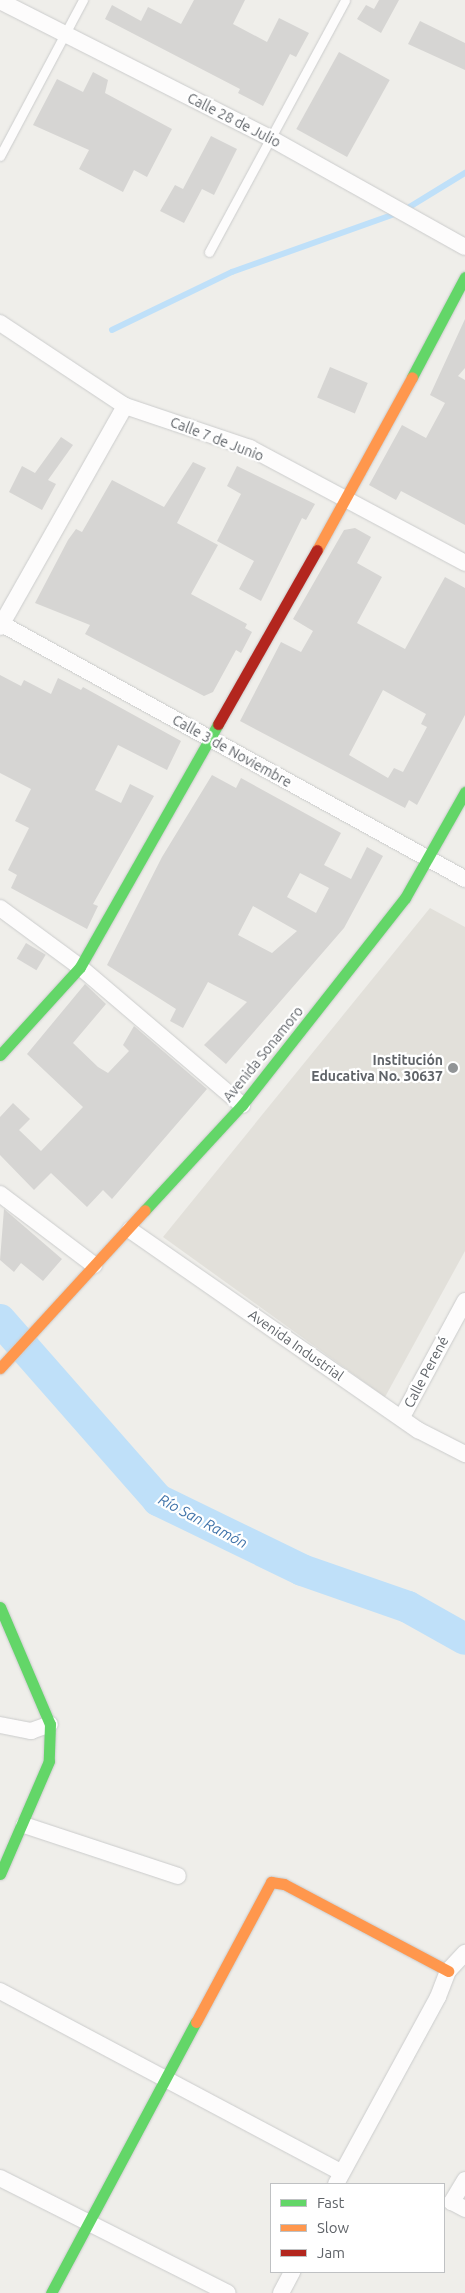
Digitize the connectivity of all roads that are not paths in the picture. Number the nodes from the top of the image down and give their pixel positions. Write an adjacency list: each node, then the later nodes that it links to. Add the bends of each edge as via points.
1 (83, 0): 4 (lane)
2 (346, 0): 5 (lane)
3 (0, 1): 4 (street, Calle 28 de Julio)
4 (66, 36): 5 (street, Calle 28 de Julio); 6 (lane)
5 (270, 138): 7 (street, Calle 28 de Julio); 8 (lane)
6 (0, 156)
7 (465, 247)
8 (209, 252)
9 (465, 277): 12 (street)
10 (0, 323): 11 (street, Calle 7 de Junio)
11 (125, 406): 12 (street, Calle 7 de Junio, via 250,448); 14 (street)
12 (346, 500): 13 (street, Calle 7 de Junio); 15 (street)
13 (465, 563)
14 (1, 624): 15 (street, Calle 3 de Noviembre)
15 (211, 739): 17 (street, Calle 3 de Noviembre); 20 (street)
16 (465, 792): 17 (street, Avenida Sonamoro)
17 (428, 859): 18 (street, Calle 3 de Noviembre); 22 (street, Avenida Sonamoro, via 405,898)
18 (465, 879)
19 (0, 908): 20 (street)
20 (80, 967): 21 (street); 22 (street)
21 (0, 1055)
22 (242, 1105): 24 (street, Avenida Sonamoro)
23 (0, 1194): 25 (street)
24 (130, 1230): 25 (street, Avenida Sonamoro); 28 (street, Avenida Industrial)
25 (94, 1265): 27 (street, Avenida Sonamoro)
26 (465, 1301): 28 (street, Calle Perené)
27 (0, 1368)
28 (402, 1418): 29 (street, Avenida Industrial)
29 (465, 1454)
30 (0, 1607): 31 (street)
31 (50, 1724): 32 (street, via 31,1731); 33 (street, via 49,1761)
32 (0, 1725)
33 (24, 1825): 34 (street); 35 (street)
34 (0, 1874)
35 (178, 1876)
36 (465, 1953): 37 (street)
37 (448, 1971): 39 (street, via 284,1884 271,1882); 41 (street, via 438,1997)
38 (0, 1991): 39 (street)
39 (165, 2078): 41 (street); 44 (street)
40 (0, 2178): 44 (street)
41 (339, 2179)
42 (465, 2180): 43 (street, via 452,2202)
43 (465, 2208)
44 (88, 2221): 46 (street); 47 (street)
45 (291, 2273): 48 (street)
46 (51, 2293)
47 (228, 2293)
48 (281, 2293)

